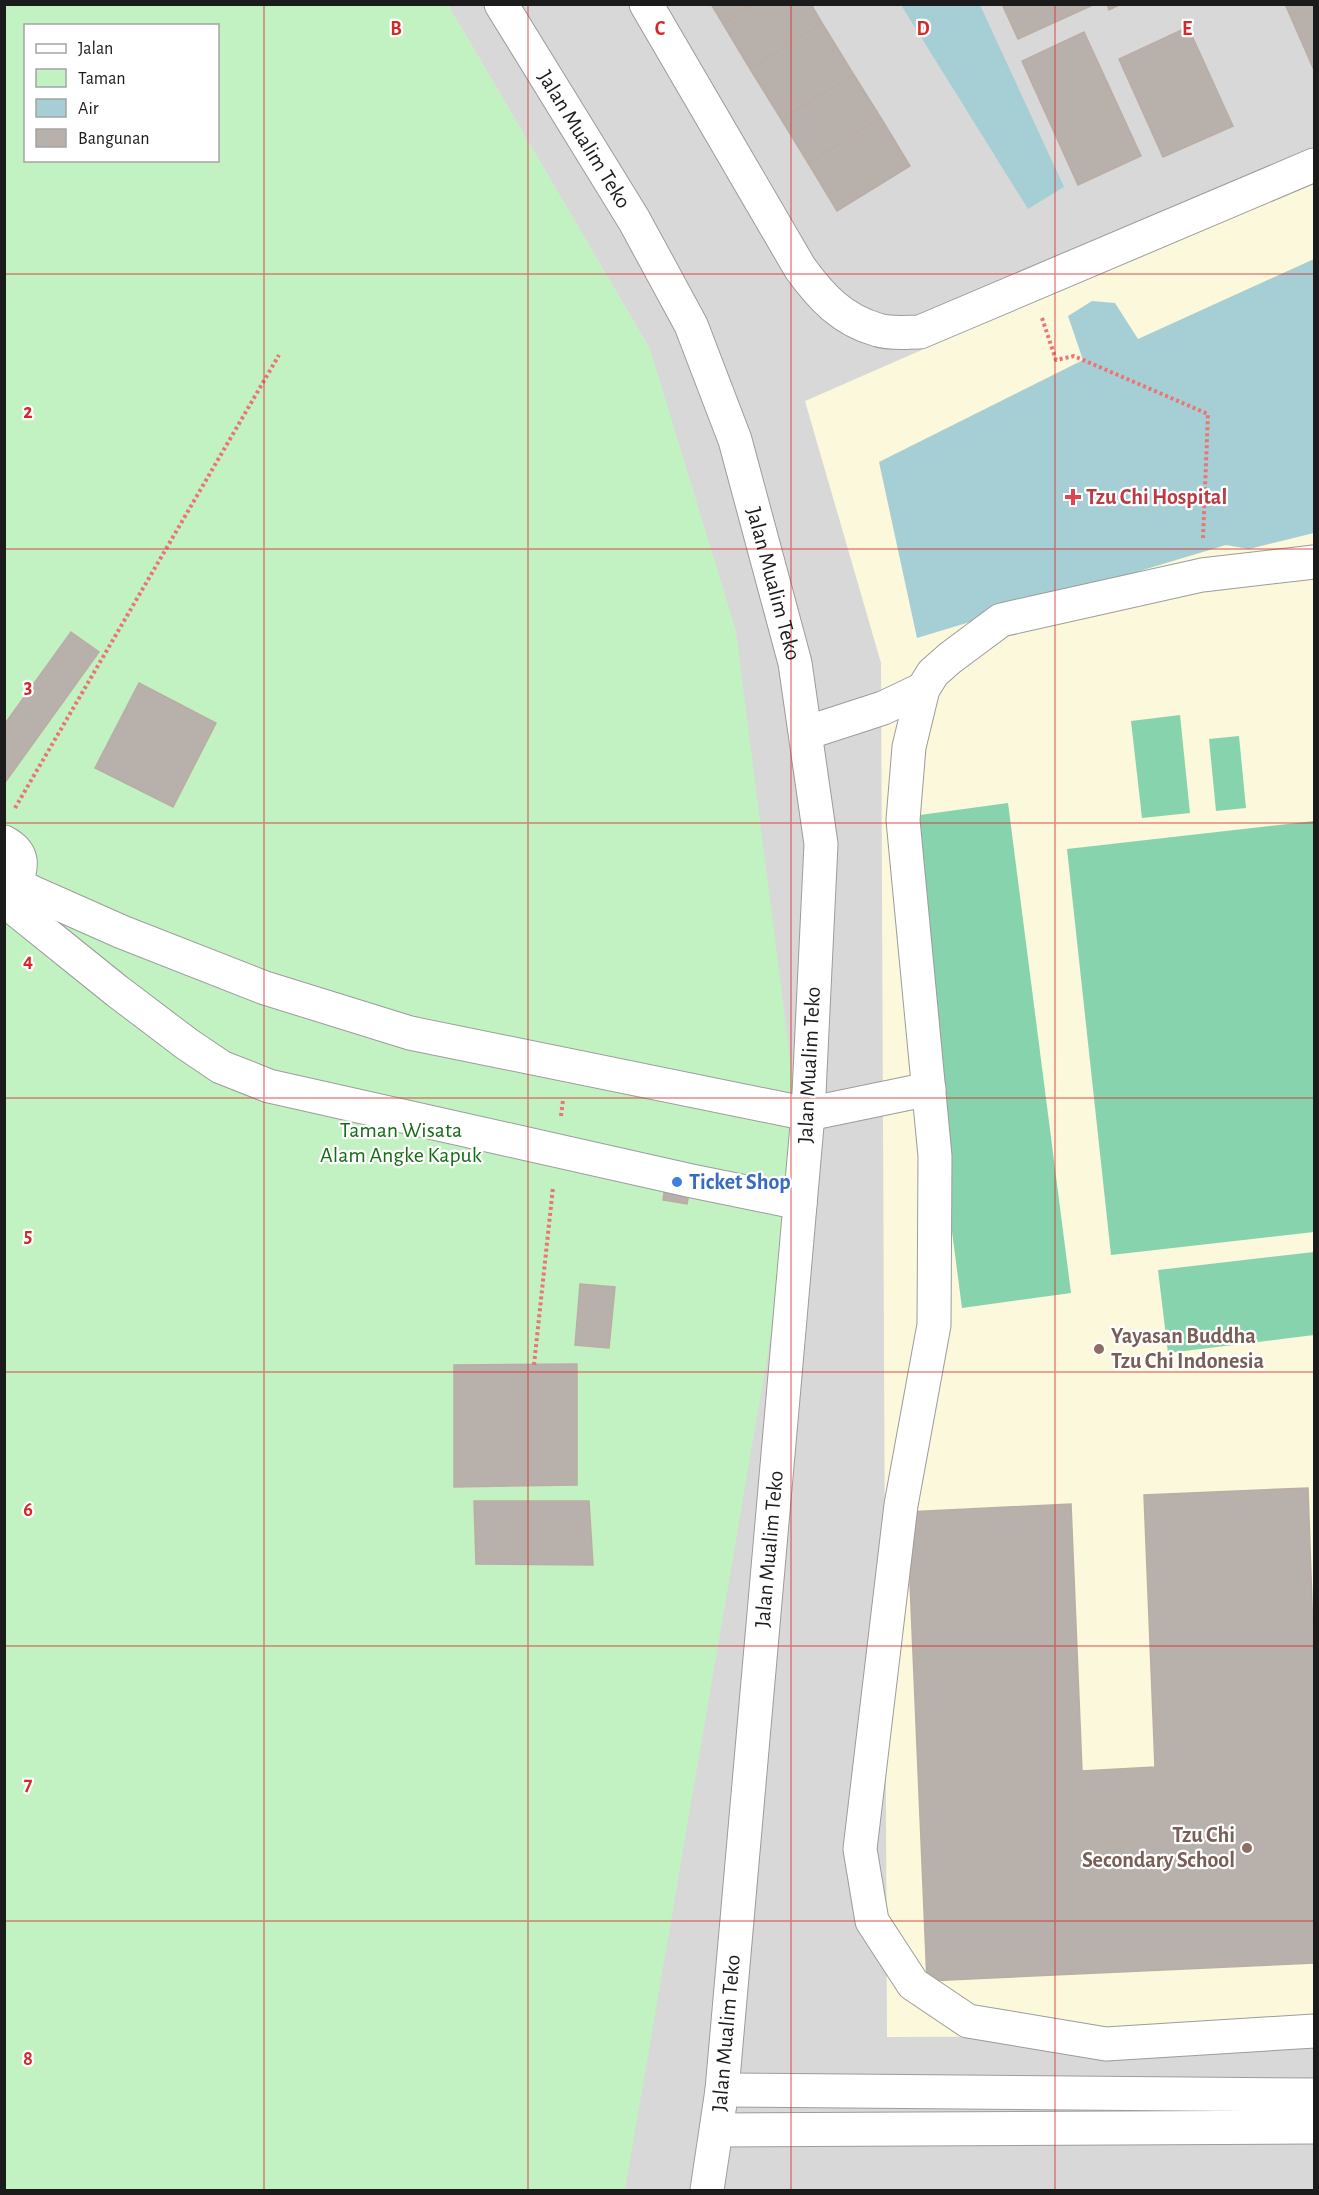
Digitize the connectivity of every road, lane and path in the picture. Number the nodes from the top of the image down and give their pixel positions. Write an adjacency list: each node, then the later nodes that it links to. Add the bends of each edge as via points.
1 (501, 4): 9 (street, Jalan Mualim Teko, via 634,220 691,325 735,440 795,663)
2 (646, 4): 3 (street, via 800,268 821,296 851,320 880,331 920,332)
3 (1314, 165)
4 (279, 355): 10 (path)
5 (1074, 356): 6 (path, via 1208,414)
6 (1203, 544)
7 (1314, 561): 8 (street, via 1202,575 1001,620 933,673)
8 (923, 689): 9 (street, via 883,708); 13 (street, via 909,747 903,820)
9 (806, 733): 14 (street, Jalan Mualim Teko, via 821,844)
10 (8, 829): 11 (street, via 22,866)
11 (8, 893): 12 (street, via 265,988 410,1033); 15 (street, via 117,991 221,1068 269,1086)
12 (567, 1067): 14 (street); 15 (path)
13 (929, 1089): 14 (street); 18 (street, via 935,1156 934,1324 901,1505 860,1849 872,1921 913,1983 968,2022 1106,2044)
14 (808, 1114): 16 (street, Jalan Mualim Teko)
15 (557, 1150): 16 (street); 17 (path)
16 (800, 1203): 19 (street, Jalan Mualim Teko)
17 (534, 1365)
18 (1314, 2031)
19 (722, 2090): 20 (street); 22 (street, Jalan Mualim Teko)
20 (1314, 2095)
21 (1314, 2127): 22 (street)
22 (717, 2130): 23 (street, Jalan Mualim Teko)
23 (707, 2190)

